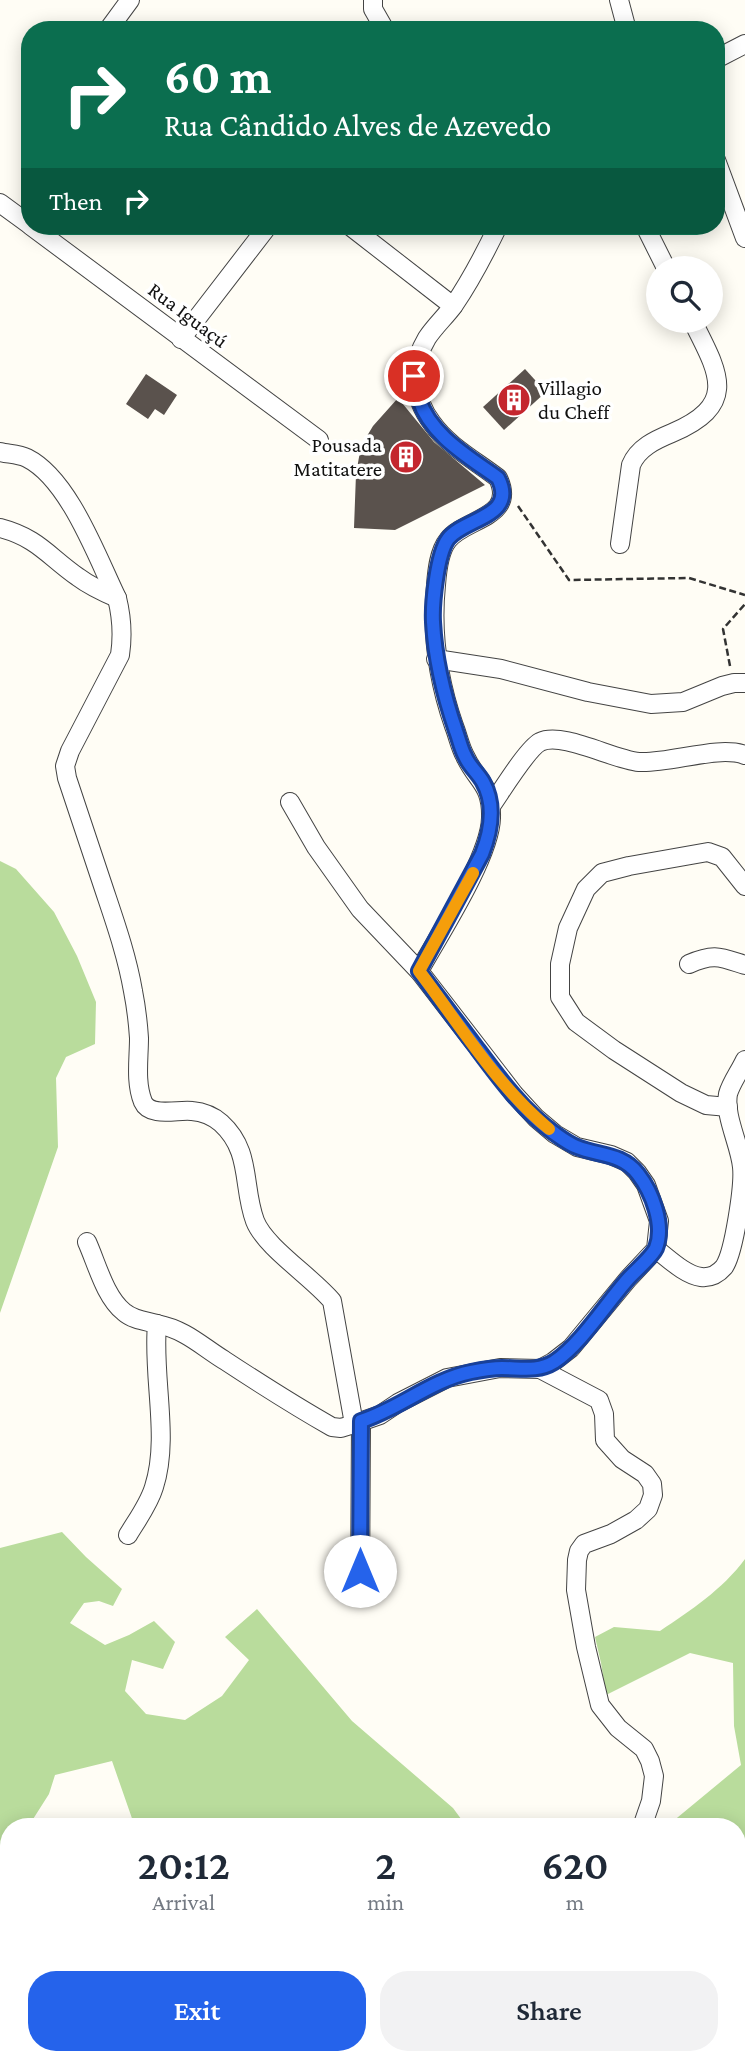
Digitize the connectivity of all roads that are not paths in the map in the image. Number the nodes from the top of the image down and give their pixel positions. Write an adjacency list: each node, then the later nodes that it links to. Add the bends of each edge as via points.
1 (130, 0): 4 (street)
2 (373, 0): 5 (street)
3 (619, 0): 6 (street)
4 (115, 21)
5 (380, 21)
6 (625, 21)
7 (745, 44): 8 (street)
8 (725, 55)
9 (725, 185): 17 (street)
10 (0, 203): 11 (street, Rua Iguaçú)
11 (21, 218)
12 (43, 235): 21 (street, Rua Iguaçú)
13 (261, 235): 21 (street)
14 (362, 235): 19 (street)
15 (494, 235): 19 (street)
16 (650, 235): 18 (street)
17 (745, 239)
18 (660, 256)
19 (453, 306): 27 (street, via 418,357 414,376 419,401 432,424 498,478 502,494 489,515 448,539 439,560 433,619)
20 (698, 333): 25 (street, via 713,362 718,395 704,413 656,439 634,457)
21 (181, 339): 22 (street, Rua Iguaçú)
22 (319, 440)
23 (0, 452): 26 (street, via 26,457 50,476 74,508)
24 (0, 528): 26 (street, via 40,545 78,577)
25 (620, 544)
26 (117, 598): 42 (street, via 122,626 120,655 65,765 134,991 143,1101 153,1111 206,1114 234,1135 255,1222 265,1239 332,1301)
27 (436, 659): 28 (street, via 501,669 650,704 683,702); 31 (street, via 465,757 483,782)
28 (739, 683)
29 (745, 755): 31 (street, via 729,751 639,762 583,744 548,739 534,747)
30 (290, 802): 35 (street, via 360,909)
31 (491, 806): 35 (street, via 482,854)
32 (745, 886): 37 (street, via 722,857 708,852 602,873 586,889 568,928 560,964 560,997 576,1022 681,1093 706,1105)
33 (689, 964): 34 (street, via 705,957 722,957)
34 (745, 965)
35 (419, 971): 39 (street, via 536,1118 577,1147 611,1155 637,1172 659,1221)
36 (745, 1060): 37 (street, via 729,1093)
37 (728, 1107): 39 (street, via 743,1169 726,1265 704,1278)
38 (87, 1242): 40 (street, via 123,1311)
39 (656, 1249): 41 (street, via 571,1348)
40 (156, 1324): 42 (street, via 176,1328 332,1427); 43 (street, via 161,1451 154,1489)
41 (540, 1369): 42 (street, via 500,1368 447,1378 380,1415); 45 (street, via 598,1400 605,1440 652,1484 648,1509 636,1520 584,1544 576,1575 600,1705 618,1728 644,1749 650,1761 654,1776)
42 (357, 1422): 44 (street)
43 (128, 1535)
44 (360, 1595)
45 (645, 1818)

